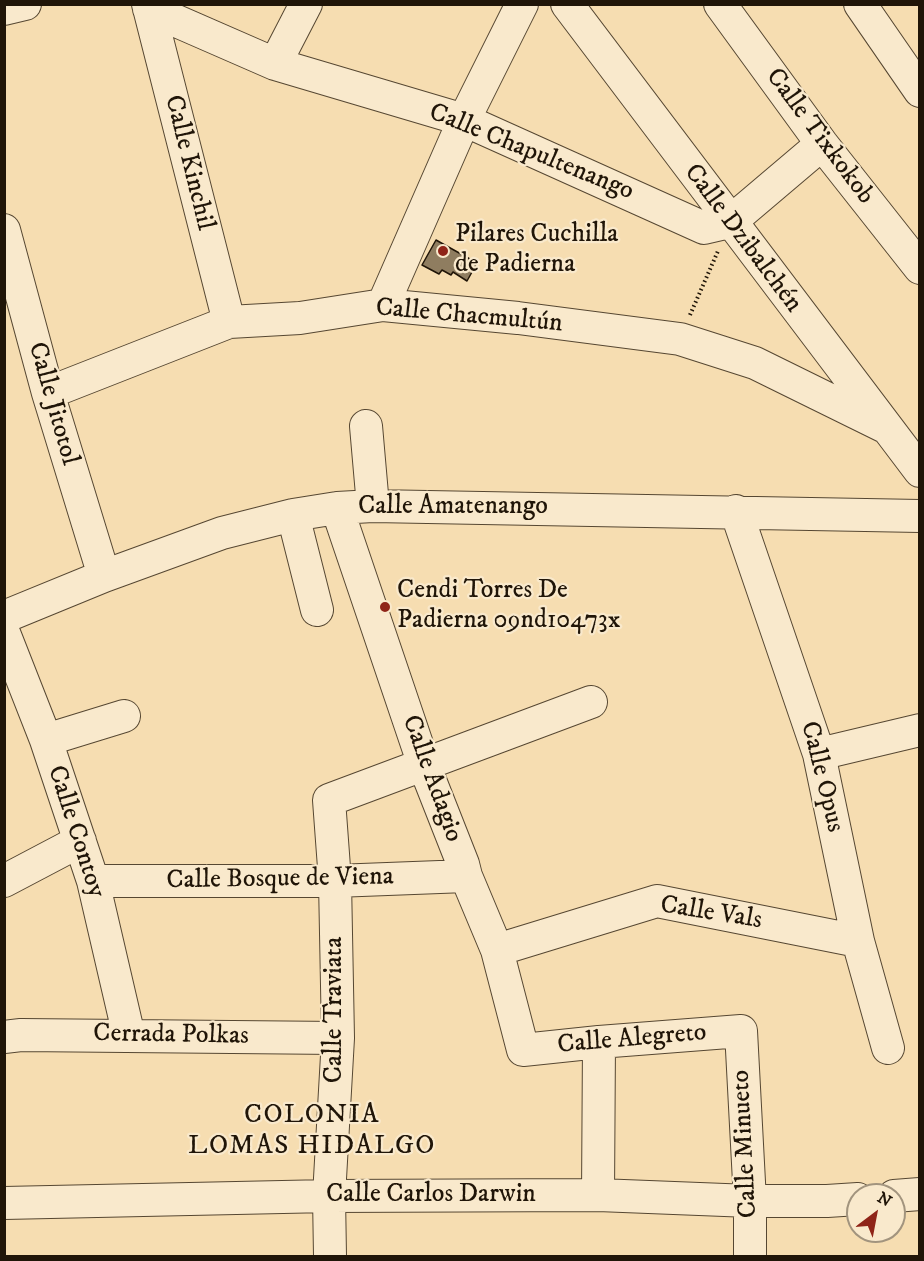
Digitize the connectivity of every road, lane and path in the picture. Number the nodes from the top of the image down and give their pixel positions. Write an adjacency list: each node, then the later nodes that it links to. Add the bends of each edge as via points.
1 (25, 4): 8 (street)
2 (306, 4): 9 (street)
3 (522, 4): 11 (street)
4 (567, 4): 13 (street, Calle Dzibalchén)
5 (720, 4): 12 (street, Calle Tixkokob)
6 (860, 4): 10 (street)
7 (148, 7): 9 (street, Calle Chapultenango); 17 (street, Calle Kinchil)
8 (4, 9)
9 (275, 64): 11 (street, Calle Chapultenango)
10 (920, 91)
11 (464, 120): 13 (street, Calle Chapultenango, via 704,228); 16 (street)
12 (822, 144): 13 (street); 15 (street, Calle Tixkokob)
13 (730, 222): 18 (path); 21 (street, Calle Dzibalchén)
14 (4, 230): 19 (street, Calle Jitotol)
15 (920, 268)
16 (383, 304): 17 (street, Calle Chacmultún, via 300,318); 18 (street, Calle Chacmultún)
17 (229, 322): 19 (street, Calle Chacmultún)
18 (680, 339): 21 (street, Calle Chacmultún, via 754,363)
19 (48, 393): 28 (street, Calle Jitotol)
20 (366, 426): 23 (street)
21 (885, 427): 22 (street, Calle Dzibalchén)
22 (920, 471)
23 (373, 506): 24 (street, Calle Amatenango); 25 (street, Calle Amatenango)
24 (338, 508): 26 (street, Calle Amatenango); 37 (street, Calle Adagio)
25 (736, 512): 27 (street, Calle Amatenango); 36 (street, Calle Opus)
26 (293, 515): 28 (street, Calle Amatenango, via 222,533); 29 (street)
27 (920, 516)
28 (104, 576): 30 (street, Calle Amatenango)
29 (317, 610)
30 (4, 617)
31 (4, 633): 35 (street, Calle Contoy)
32 (591, 702): 37 (street)
33 (124, 716): 35 (street)
34 (920, 730): 36 (street)
35 (46, 740): 38 (street, Calle Contoy)
36 (819, 754): 43 (street, Calle Opus)
37 (424, 765): 39 (street, Calle Adagio); 42 (street, Calle Traviata, via 329,800)
38 (80, 841): 40 (street); 41 (street, Calle Contoy)
39 (466, 876): 42 (street, Calle Bosque de Viena); 44 (street, Calle Adagio)
40 (4, 881)
41 (93, 881): 42 (street, Calle Bosque de Viena); 46 (street, Calle Contoy)
42 (335, 881): 48 (street, Calle Traviata)
43 (858, 941): 44 (street, Calle Vals, via 657,901); 50 (street, Calle Opus)
44 (497, 950): 51 (street, Calle Adagio)
45 (741, 1031): 49 (street, Calle Alegreto); 55 (street, Calle Minueto)
46 (129, 1036): 47 (street, Cerrada Polkas); 48 (street, Cerrada Polkas)
47 (4, 1037)
48 (339, 1038): 53 (street, Calle Traviata)
49 (599, 1042): 51 (street, Calle Alegreto); 52 (street)
50 (888, 1048)
51 (523, 1050)
52 (598, 1195): 53 (street, Calle Carlos Darwin); 55 (street, Calle Carlos Darwin)
53 (329, 1196): 56 (street, Calle Carlos Darwin); 57 (street, Calle Traviata)
54 (846, 1200): 55 (street, Calle Carlos Darwin)
55 (750, 1201): 58 (street, Calle Minueto)
56 (4, 1203)
57 (330, 1257)
58 (750, 1257)

